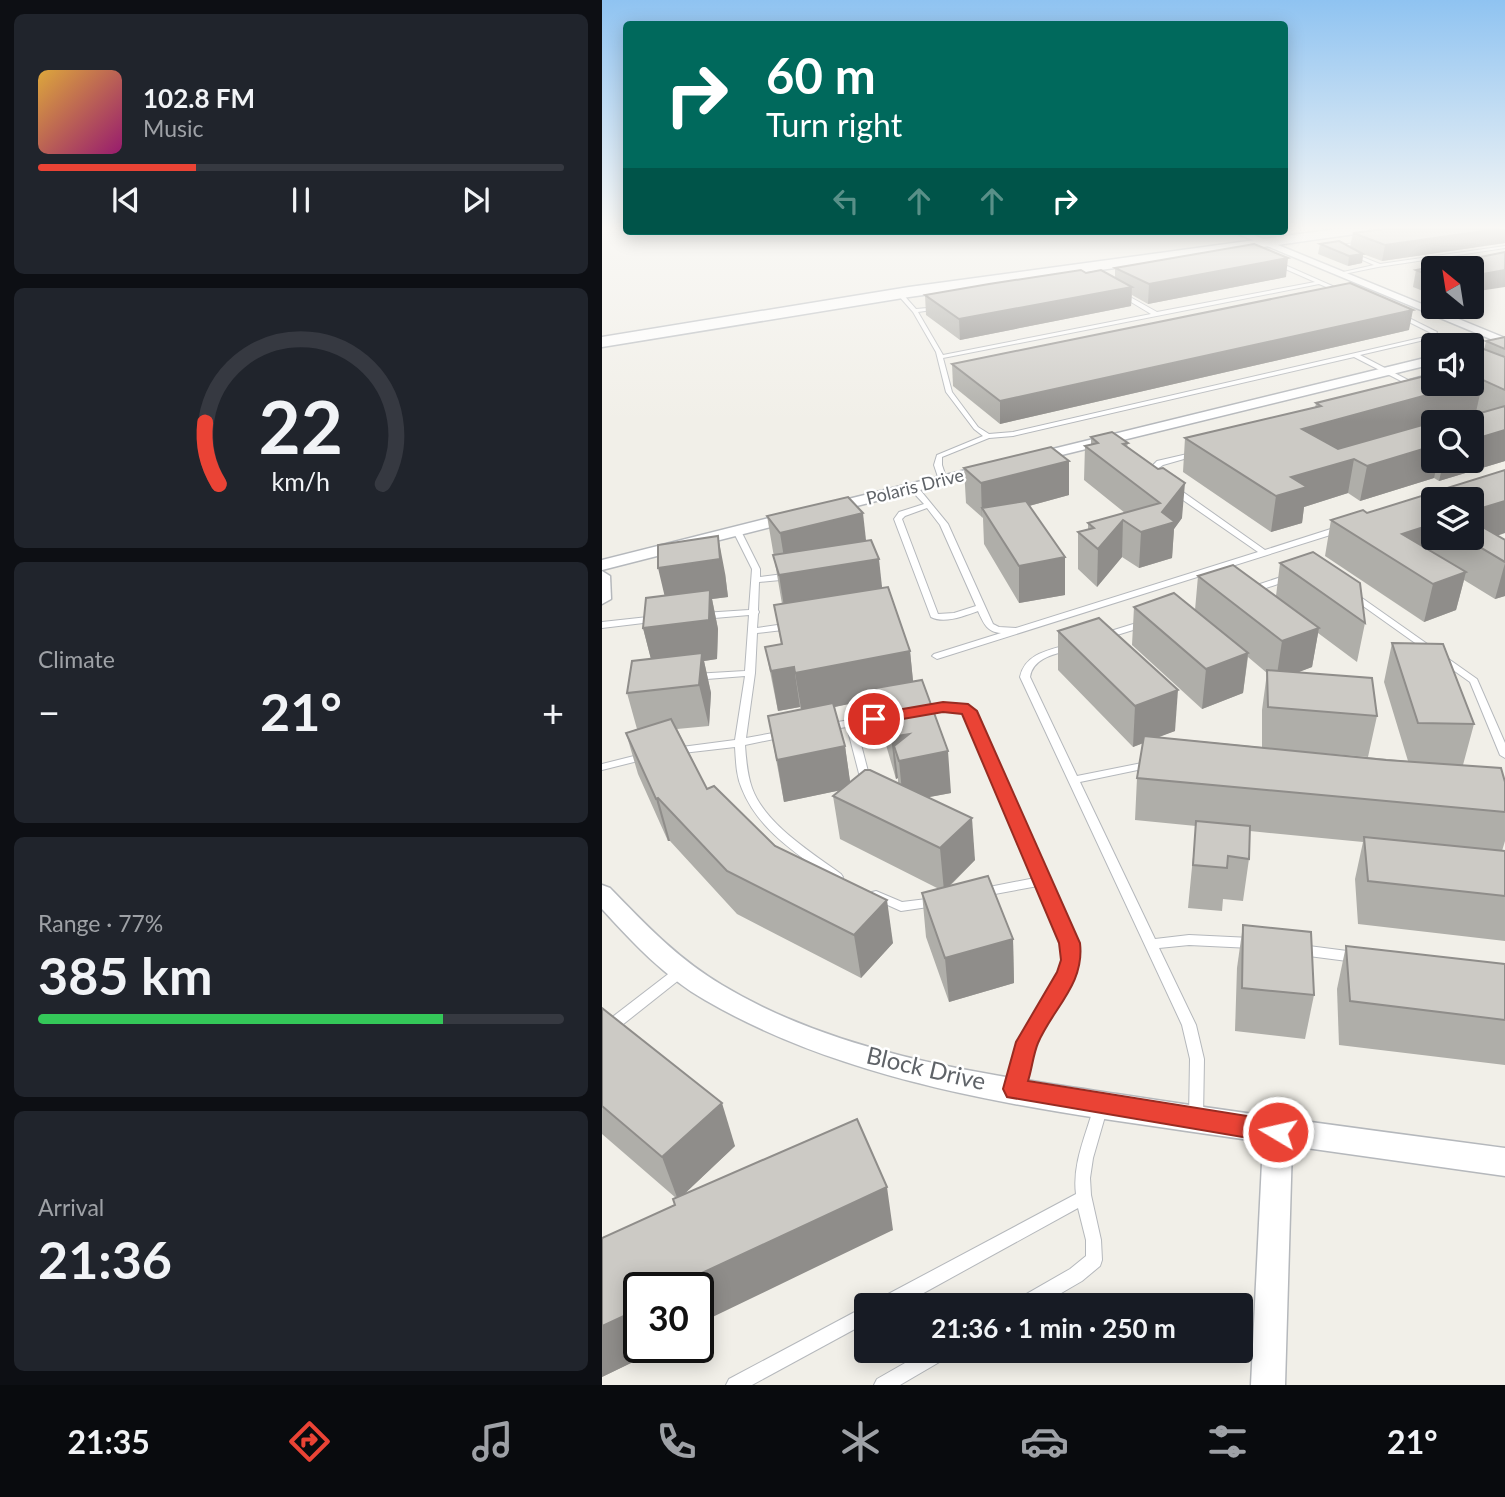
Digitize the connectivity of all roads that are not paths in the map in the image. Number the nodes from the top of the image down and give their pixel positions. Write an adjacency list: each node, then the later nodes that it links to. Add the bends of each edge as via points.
1 (871, 294): 11 (main road)
2 (875, 294): 12 (main road)
3 (899, 294): 8 (lane)
4 (1120, 294): 9 (lane)
5 (1260, 294): 9 (lane)
6 (1388, 294): 13 (street)
7 (940, 307): 8 (lane)
8 (915, 311): 16 (lane)
9 (1156, 314): 16 (lane)
10 (1396, 314): 15 (lane, via 1434,332 1431,337)
11 (602, 332)
12 (602, 342)
13 (1505, 342): 14 (street)
14 (1484, 347)
15 (1355, 355): 18 (lane); 22 (lane)
16 (940, 357): 22 (lane, via 949,392 976,428)
17 (1421, 363): 18 (street, Polaris Drive)
18 (1386, 372): 20 (lane); 24 (street, Polaris Drive)
19 (1421, 378): 20 (lane)
20 (1407, 382): 21 (lane)
21 (1421, 389)
22 (988, 436): 24 (lane, via 939,457)
23 (1200, 453): 29 (lane, via 1160,463 1152,470)
24 (943, 480): 25 (street, Polaris Drive)
25 (913, 487): 26 (lane); 28 (street, Polaris Drive)
26 (929, 505): 37 (lane, via 944,524); 37 (lane, via 898,519 935,617)
27 (1355, 524): 29 (lane)
28 (737, 531): 31 (street, Polaris Drive); 33 (lane, via 756,569)
29 (1263, 552): 45 (lane)
30 (807, 573): 33 (lane)
31 (602, 575): 36 (street)
32 (1300, 575): 35 (lane)
33 (756, 580): 38 (lane)
34 (1340, 586): 55 (lane, via 1474,681)
35 (1236, 594)
36 (602, 599)
37 (980, 608): 45 (lane, via 989,626)
38 (755, 612): 39 (lane); 44 (lane)
39 (688, 617)
40 (663, 619): 43 (lane)
41 (1158, 619): 46 (lane)
42 (808, 623): 44 (lane)
43 (602, 625)
44 (753, 631): 49 (lane)
45 (1017, 631): 48 (lane)
46 (1093, 640)
47 (1080, 644): 58 (lane, via 1041,656 1025,670)
48 (937, 656)
49 (750, 673): 50 (lane); 54 (lane)
50 (684, 678)
51 (917, 711): 60 (lane, via 955,706 969,711)
52 (904, 714): 53 (lane)
53 (851, 723): 54 (lane); 59 (lane)
54 (740, 742): 57 (lane); 61 (lane, via 741,765 754,804 782,836 830,873)
55 (1505, 755)
56 (1164, 763): 58 (lane)
57 (602, 767)
58 (1074, 780): 66 (lane)
59 (868, 790)
60 (1040, 881): 64 (lane); 70 (lane, via 1069,943 1071,960 1027,1042)
61 (854, 885)
62 (866, 890): 65 (lane, via 901,907)
63 (602, 894): 68 (street, Block Drive)
64 (977, 894)
65 (951, 899)
66 (1151, 944): 67 (lane, via 1189,940 1274,946); 72 (lane, via 1189,1025 1197,1059)
67 (1373, 960)
68 (680, 972): 69 (lane); 70 (street, Block Drive, via 793,1034 910,1070)
69 (602, 1033)
70 (1015, 1089): 71 (street, Block Drive)
71 (1102, 1104): 72 (street, Block Drive); 75 (lane, via 1081,1182)
72 (1196, 1119): 73 (street, Block Drive)
73 (1278, 1132): 74 (street, Block Drive); 82 (street)
74 (1505, 1162)
75 (1083, 1198): 76 (lane); 77 (lane, via 1096,1240 1094,1260)
76 (907, 1293)
77 (1045, 1293)
78 (854, 1321): 80 (lane)
79 (921, 1363): 81 (lane)
80 (735, 1385)
81 (883, 1385)
82 (1268, 1385)

